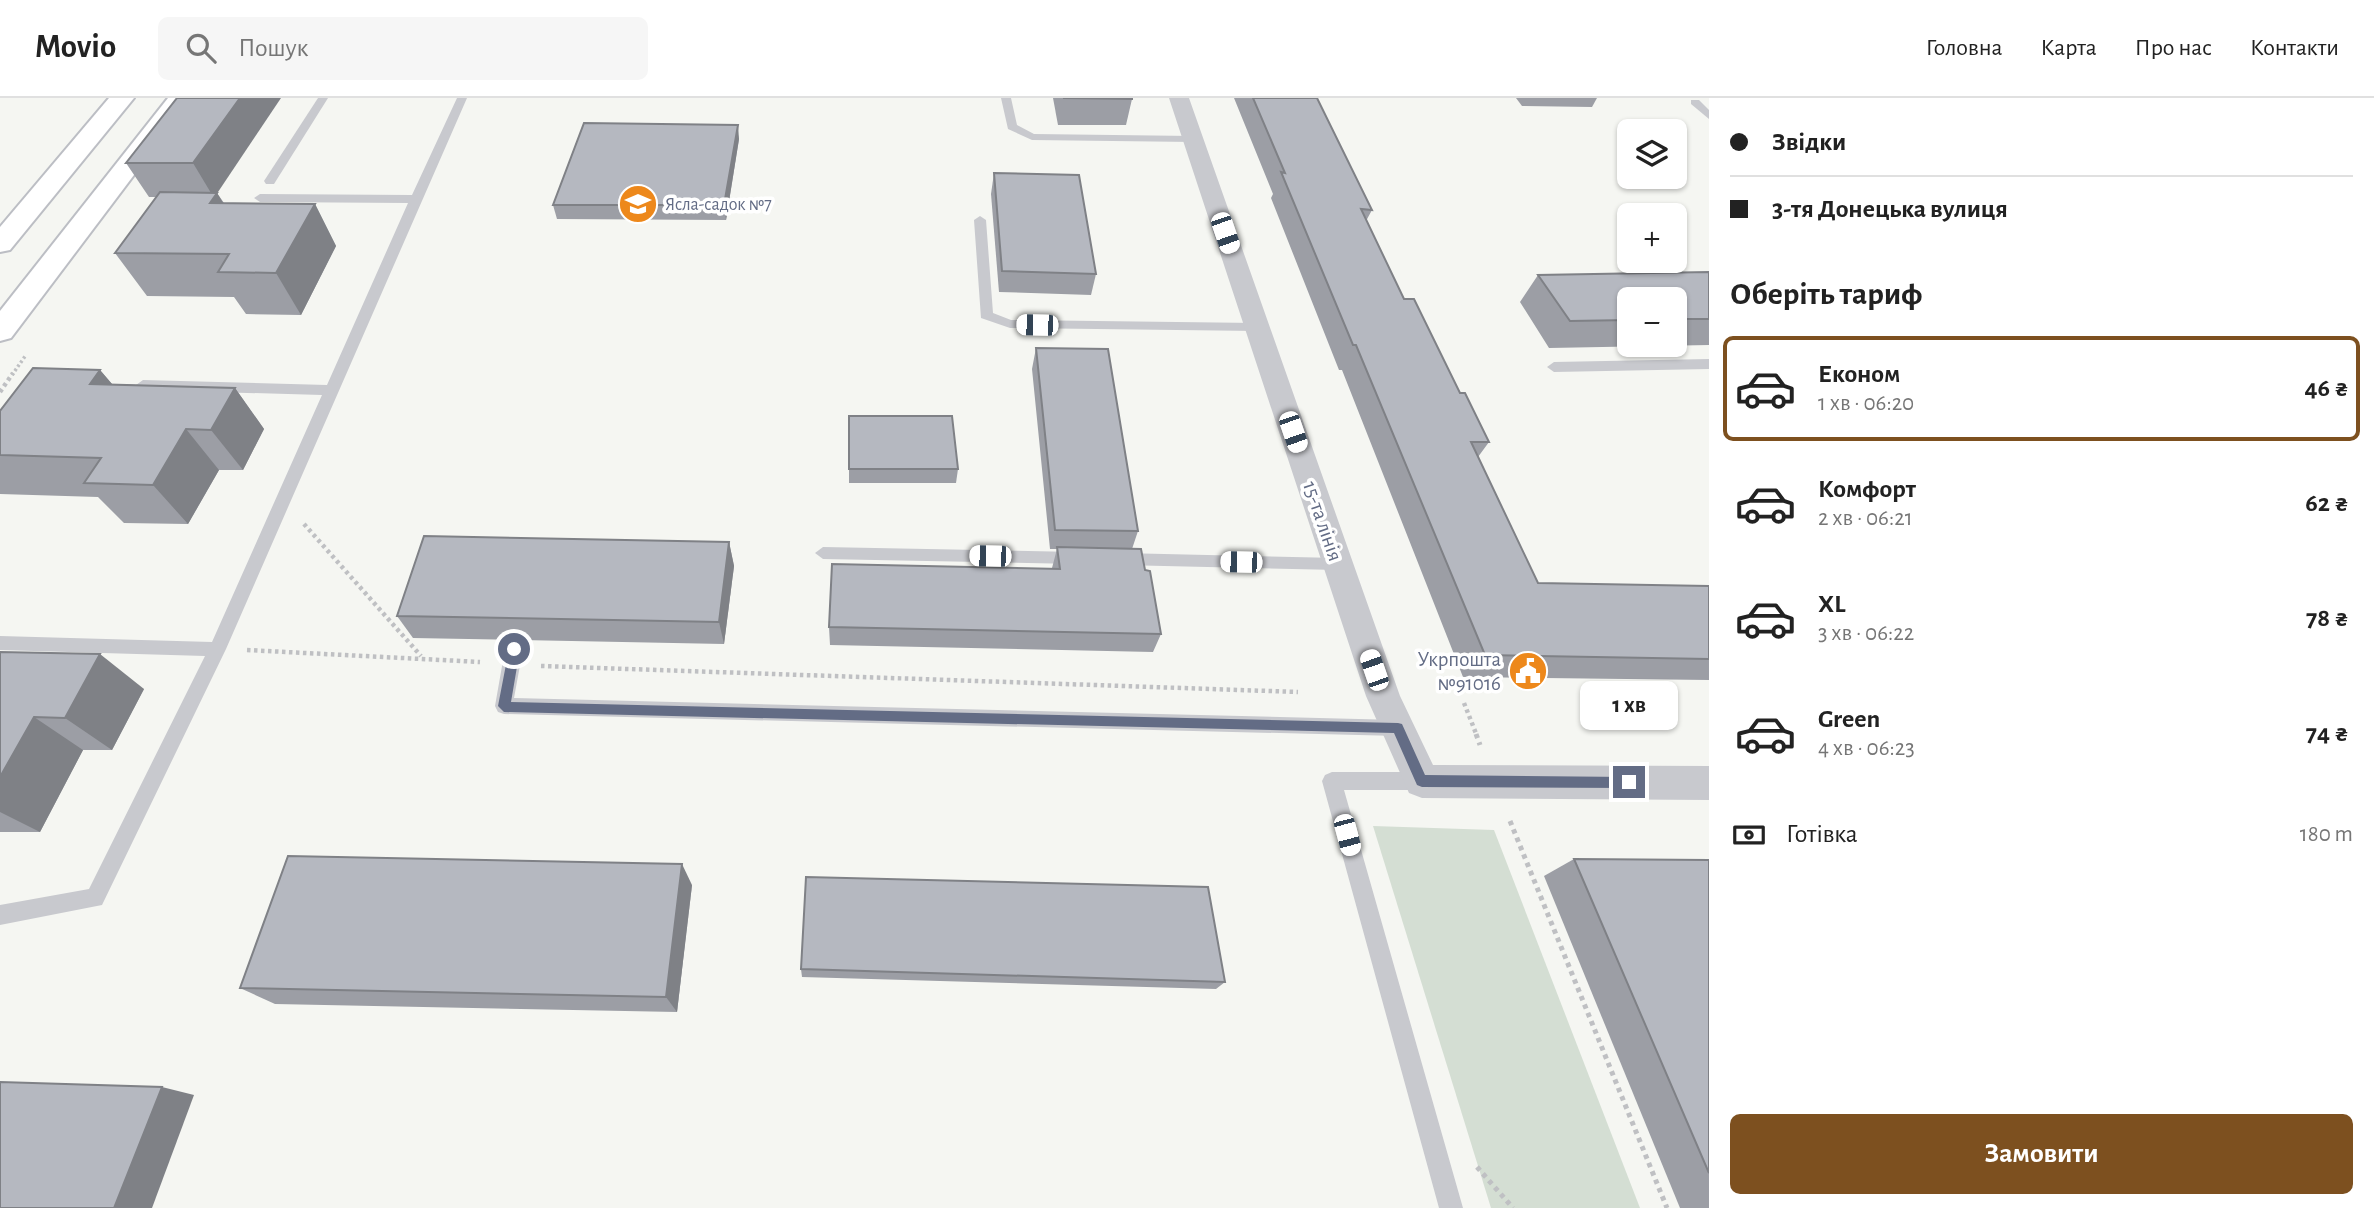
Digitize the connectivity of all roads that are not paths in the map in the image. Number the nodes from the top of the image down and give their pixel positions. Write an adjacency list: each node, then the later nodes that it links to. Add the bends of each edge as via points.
1 (122, 98): 14 (main road)
2 (180, 98): 16 (main road)
3 (323, 98): 10 (lane)
4 (462, 98): 12 (lane)
5 (1006, 98): 9 (lane, via 1012,127 1032,137)
6 (1179, 98): 9 (street, 15-та лінія)
7 (1695, 102): 8 (lane)
8 (1709, 116)
9 (1193, 139): 15 (street, 15-та лінія)
10 (270, 181)
11 (260, 198): 12 (lane)
12 (416, 199): 20 (lane)
13 (980, 220): 15 (lane, via 986,315 1010,324)
14 (0, 244)
15 (1257, 327): 22 (street, 15-та лінія)
16 (0, 331)
17 (1709, 364): 18 (lane)
18 (1554, 367)
19 (143, 385): 20 (lane)
20 (330, 390): 24 (lane)
21 (823, 553): 22 (lane)
22 (1338, 564): 26 (street, 15-та лінія)
23 (0, 643): 24 (lane)
24 (217, 649): 29 (lane, via 95,898)
25 (512, 657): 26 (lane, via 504,706)
26 (1398, 728): 27 (street, 15-та лінія)
27 (1422, 781): 28 (street); 30 (lane, via 1332,781)
28 (1709, 783)
29 (0, 915)
30 (1451, 1208)

